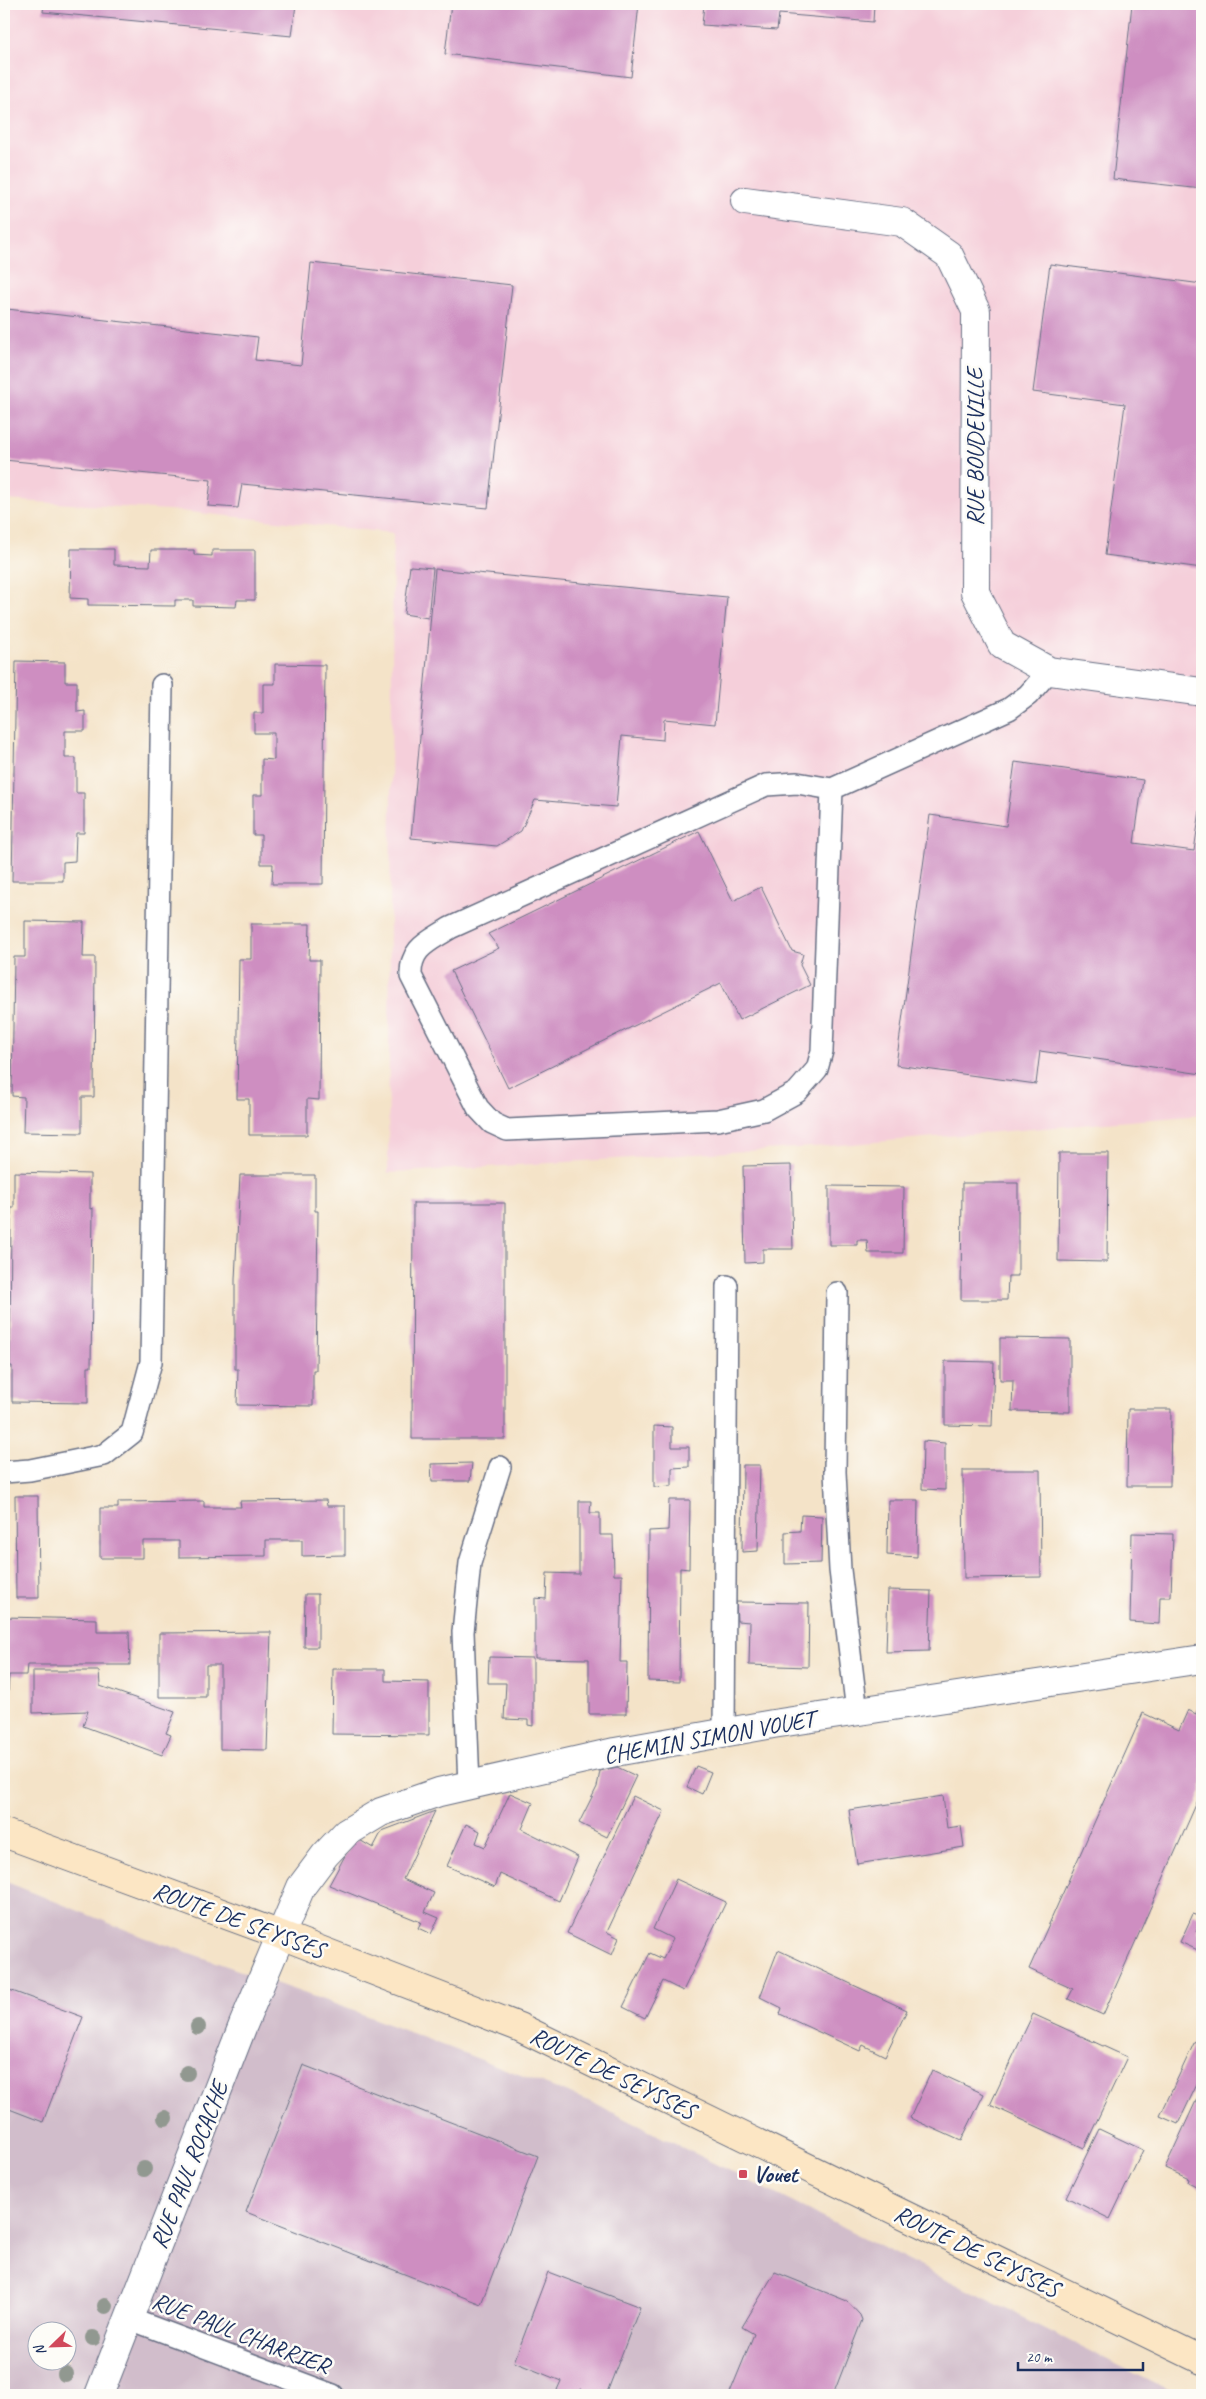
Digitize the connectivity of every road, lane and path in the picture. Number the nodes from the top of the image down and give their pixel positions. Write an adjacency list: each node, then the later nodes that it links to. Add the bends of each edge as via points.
1 (745, 201): 2 (street, RUE BOUDEVILLE, via 902,222 949,255 976,311 975,592 1002,645)
2 (1049, 671): 4 (street, RUE BOUDEVILLE); 5 (lane, via 1028,694 1009,708)
3 (162, 685): 9 (lane, via 151,1362 132,1434 104,1455)
4 (1202, 692)
5 (832, 789): 5 (lane, via 797,783 766,786 450,928 419,948 411,962 411,976 478,1108 492,1123 507,1130 718,1120 764,1110 797,1092 817,1069 822,1052)
6 (727, 1286): 12 (lane)
7 (837, 1293): 11 (lane, via 835,1472 840,1570)
8 (500, 1467): 13 (lane, via 470,1563 463,1632)
9 (4, 1472)
10 (1202, 1659): 11 (street, CHEMIN SIMON VOUET)
11 (857, 1712): 12 (street, CHEMIN SIMON VOUET)
12 (724, 1733): 13 (street, CHEMIN SIMON VOUET, via 615,1752)
13 (469, 1786): 15 (street, CHEMIN SIMON VOUET, via 439,1792 380,1812 346,1833 301,1887)
14 (4, 1833): 15 (main road, ROUTE DE SEYSSES)
15 (281, 1935): 16 (street, RUE PAUL ROCACHE); 17 (main road, ROUTE DE SEYSSES, via 519,2027)
16 (130, 2319): 18 (street, RUE PAUL ROCACHE); 19 (lane, RUE PAUL CHARRIER)
17 (1202, 2360)
18 (100, 2395)
19 (333, 2395)

